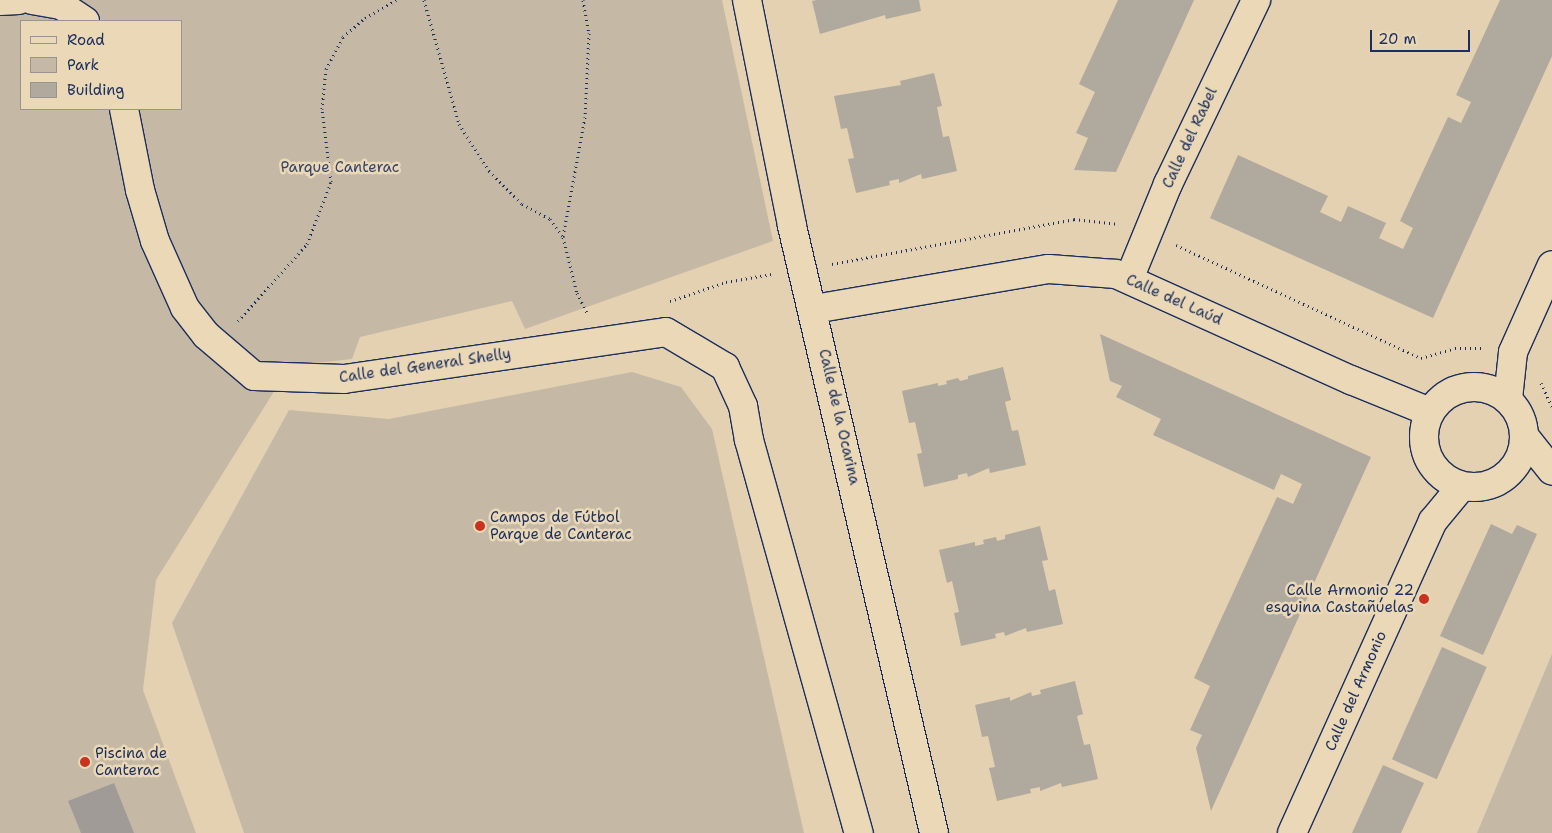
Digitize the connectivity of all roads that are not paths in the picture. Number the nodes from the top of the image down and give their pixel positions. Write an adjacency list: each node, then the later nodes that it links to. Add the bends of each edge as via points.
1 (19, 0): 5 (street)
2 (32, 0): 6 (street, via 61,5)
3 (747, 0): 10 (street, Calle de la Ocarina, via 792,226)
4 (1256, 0): 9 (street, Calle del Rabel, via 1168,184)
5 (0, 1)
6 (84, 20)
7 (124, 110): 22 (street, Calle del General Shelly, via 140,190 156,241 185,308 216,344 254,376 344,380 666,332 724,367 743,406 749,440)
8 (1552, 265): 11 (street)
9 (1129, 279): 10 (street, Calle del Laúd, via 1116,274 1049,269); 14 (street, Calle del Laúd, via 1351,380)
10 (814, 309): 23 (street, Calle de la Ocarina)
11 (1513, 352): 12 (street); 13 (street)
12 (1478, 386): 13 (street, via 1495,390); 14 (street, via 1451,392)
13 (1508, 399): 15 (street, via 1519,413)
14 (1430, 412): 16 (street, via 1424,427 1424,443)
15 (1525, 437): 17 (street); 18 (street, via 1520,458)
16 (1436, 470): 20 (street); 21 (street, Calle del Armonio)
17 (1552, 471)
18 (1509, 473): 19 (street); 20 (street, via 1485,486)
19 (1552, 476)
20 (1462, 486): 21 (street, Calle del Armonio)
21 (1433, 521): 24 (street, Calle del Armonio)
22 (859, 833)
23 (934, 833)
24 (1292, 833)

